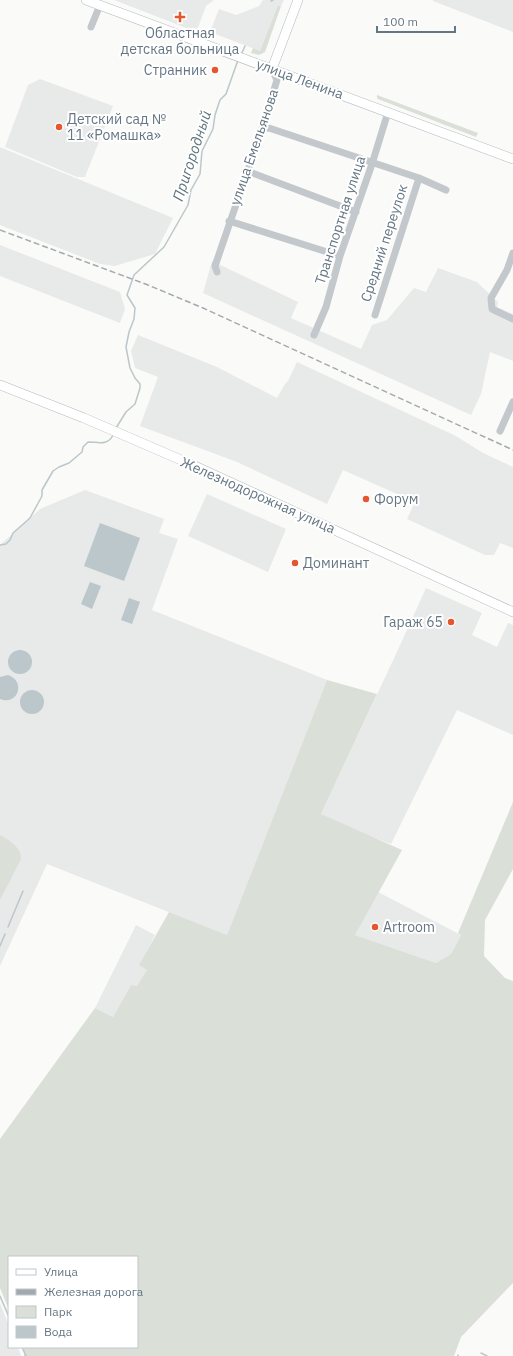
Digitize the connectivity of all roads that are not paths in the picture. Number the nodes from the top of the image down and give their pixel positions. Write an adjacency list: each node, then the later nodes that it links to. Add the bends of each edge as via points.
1 (86, 0): 3 (main road, улица Ленина)
2 (298, 0): 5 (main road, улица Емельянова)
3 (100, 5): 4 (street); 5 (main road, улица Ленина)
4 (91, 27)
5 (272, 69): 6 (main road, улица Ленина); 7 (street, улица Емельянова, via 277,80)
6 (388, 112): 8 (main road, улица Ленина); 9 (street, Транспортная улица)
7 (262, 129): 9 (street, via 269,128); 10 (street, улица Емельянова)
8 (513, 159)
9 (372, 164): 11 (street); 13 (street, Транспортная улица)
10 (247, 171): 13 (street); 14 (street, улица Емельянова)
11 (419, 178): 12 (street); 18 (street, Средний переулок)
12 (446, 190)
13 (356, 212): 16 (street, Транспортная улица)
14 (229, 221): 16 (street); 17 (street, улица Емельянова, via 215,266)
15 (513, 253): 19 (street, via 507,270 491,298 492,308)
16 (340, 256): 20 (street, Транспортная улица, via 326,307)
17 (217, 272)
18 (375, 315)
19 (513, 319)
20 (314, 335)
21 (0, 385): 24 (main road, Железнодорожная улица, via 195,466)
22 (513, 402): 23 (street)
23 (500, 431)
24 (512, 612)

